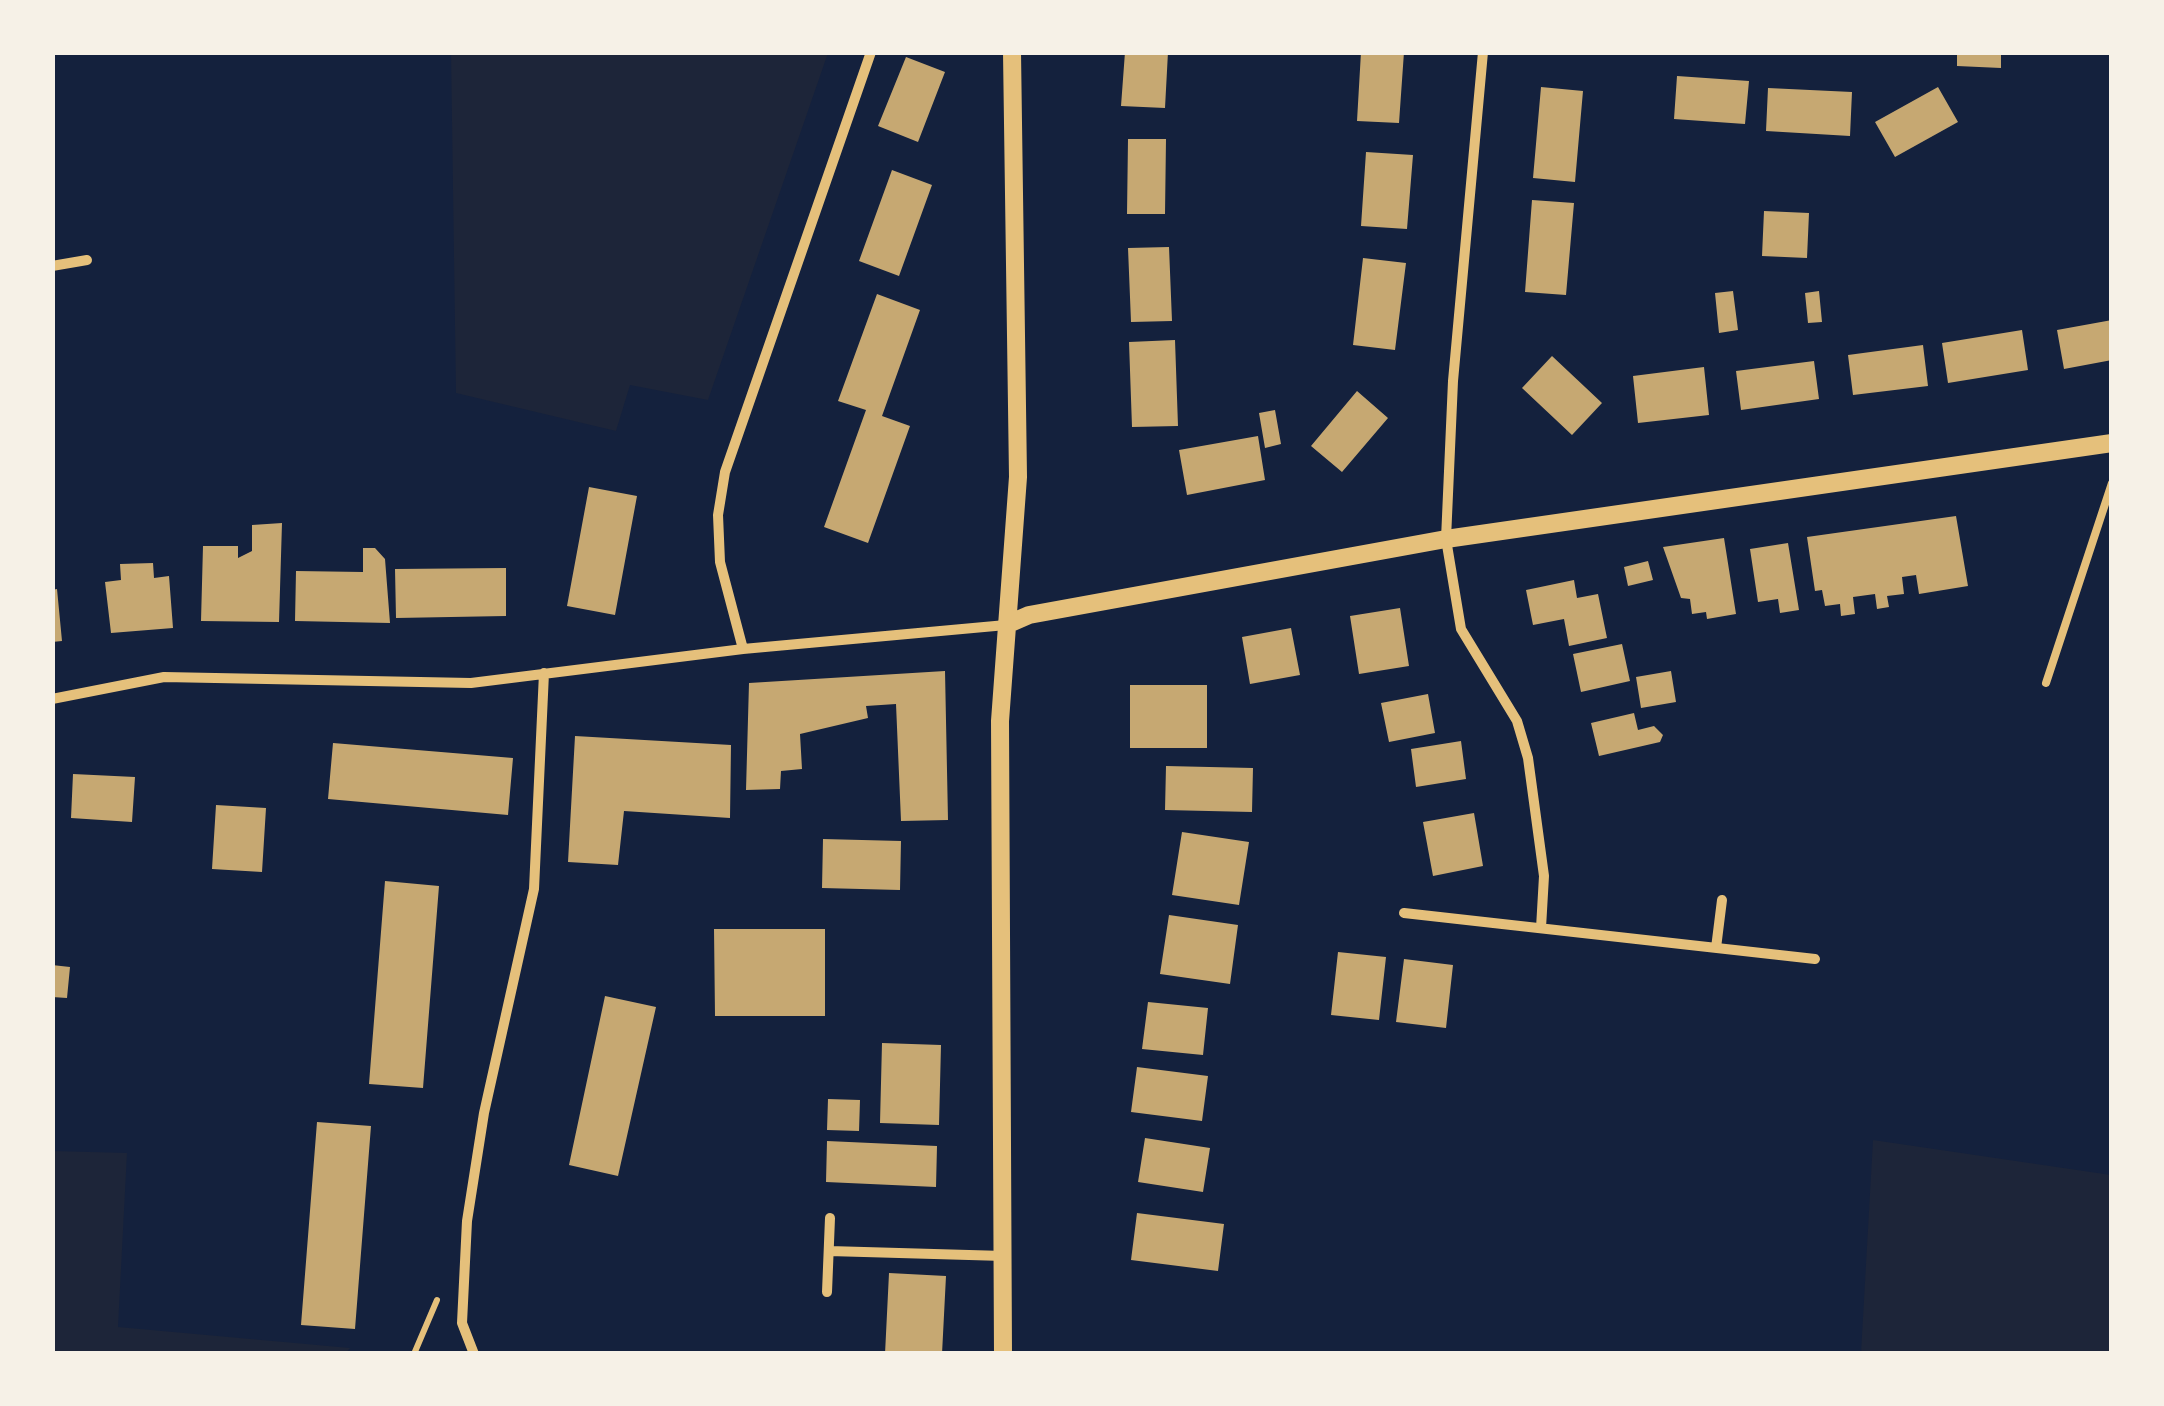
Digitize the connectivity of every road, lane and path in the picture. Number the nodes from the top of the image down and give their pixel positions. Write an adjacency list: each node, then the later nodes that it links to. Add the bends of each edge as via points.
1 (872, 52): 10 (street, via 725,472 720,562)
2 (1012, 52): 9 (street, via 1018,477)
3 (1483, 52): 8 (street, via 1452,381)
4 (87, 260): 5 (street)
5 (52, 266)
6 (2112, 443): 8 (street)
7 (2112, 483): 12 (lane)
8 (1446, 540): 9 (street, via 1030,614); 16 (street, via 1461,629 1518,721 1528,758 1544,876)
9 (1006, 624): 10 (street); 21 (street, via 1000,721)
10 (743, 650): 11 (street)
11 (544, 673): 13 (street, via 408,684 164,678); 23 (street, via 534,889 467,1222 462,1323)
12 (2046, 683)
13 (52, 699)
14 (1722, 900): 17 (street)
15 (1404, 914): 16 (street)
16 (1541, 928): 17 (street)
17 (1716, 948): 18 (street)
18 (1815, 959)
19 (830, 1218): 20 (street)
20 (829, 1251): 21 (street); 22 (street)
21 (1005, 1256): 24 (street)
22 (826, 1292)
23 (474, 1354)
24 (1003, 1354)

